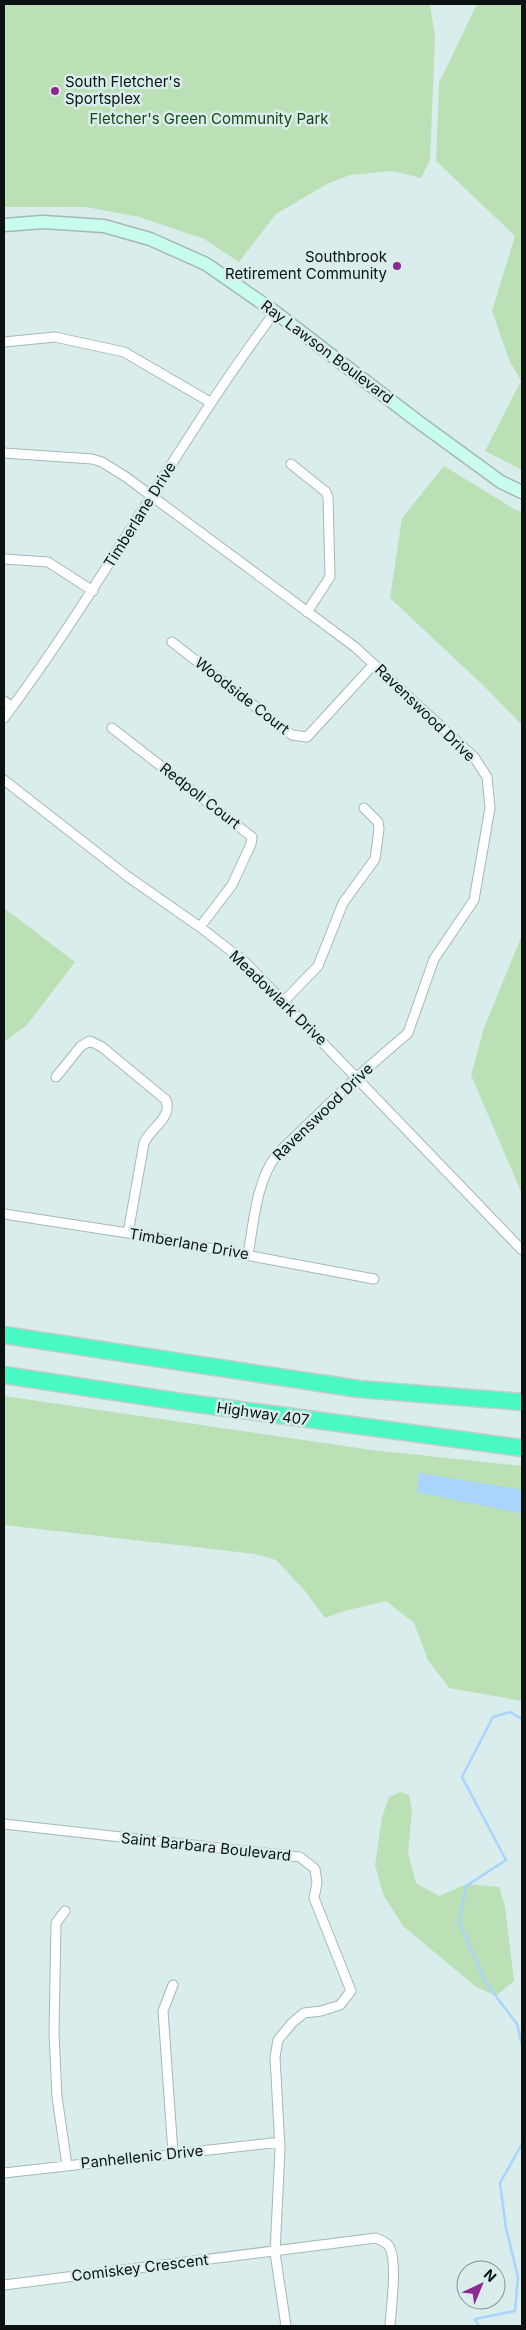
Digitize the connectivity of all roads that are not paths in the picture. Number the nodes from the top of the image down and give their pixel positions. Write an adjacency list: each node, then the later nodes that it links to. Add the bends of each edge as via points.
1 (4, 225): 2 (street, Ray Lawson Boulevard, via 43,222 104,226 150,239 206,264)
2 (274, 312): 4 (street, Timberlane Drive); 7 (street, Ray Lawson Boulevard, via 501,482)
3 (4, 342): 4 (street, via 55,337 124,352)
4 (210, 402): 8 (street, Timberlane Drive)
5 (4, 453): 8 (street, Ravenswood Drive, via 97,461)
6 (291, 464): 11 (street, via 328,497 330,577)
7 (522, 492)
8 (153, 495): 10 (street, Timberlane Drive); 11 (street, Ravenswood Drive)
9 (4, 559): 10 (street, via 48,562)
10 (93, 591): 15 (street, Timberlane Drive)
11 (307, 612): 13 (street, Ravenswood Drive)
12 (172, 642): 13 (street, Woodside Court, via 300,738 307,737)
13 (374, 664): 23 (street, Ravenswood Drive, via 474,757 487,777 490,808 474,900 434,959 408,1033)
14 (4, 701): 15 (street)
15 (12, 707): 16 (street, Timberlane Drive)
16 (4, 718)
17 (112, 728): 20 (street, Redpoll Court, via 252,837 232,885)
18 (4, 780): 20 (street, Meadowlark Drive, via 127,876)
19 (364, 808): 21 (street, via 378,822 375,859 343,903 318,966)
20 (200, 927): 21 (street, Meadowlark Drive, via 245,962)
21 (284, 1001): 23 (street, Meadowlark Drive)
22 (56, 1077): 25 (street, via 81,1046 90,1041 102,1047 166,1100 167,1114 151,1130 144,1143)
23 (357, 1077): 26 (street, Meadowlark Drive); 27 (street, Ravenswood Drive, via 267,1167)
24 (4, 1214): 25 (street, Timberlane Drive)
25 (128, 1233): 27 (street, Timberlane Drive)
26 (522, 1250)
27 (248, 1255): 28 (street, Timberlane Drive)
28 (374, 1279)
29 (4, 1335): 31 (highway, via 360,1389)
30 (4, 1375): 32 (highway, Highway 407, via 175,1402)
31 (522, 1402)
32 (522, 1448)
33 (4, 1824): 36 (street, Saint Barbara Boulevard, via 300,1857 315,1869 314,1898 351,1991 340,2005 304,2013 278,2040 275,2057)
34 (65, 1911): 38 (street, via 56,1923 54,2034 57,2097)
35 (173, 1985): 37 (street, via 163,2011)
36 (280, 2142): 37 (street, Panhellenic Drive); 40 (street, Saint Barbara Boulevard)
37 (173, 2153): 38 (street, Panhellenic Drive)
38 (67, 2165): 39 (street, Panhellenic Drive)
39 (4, 2173)
40 (275, 2251): 41 (street, Comiskey Crescent); 42 (street, Saint Barbara Boulevard); 43 (street, Comiskey Crescent, via 376,2238 383,2240 390,2247 392,2258)
41 (4, 2285)
42 (286, 2326)
43 (390, 2326)

